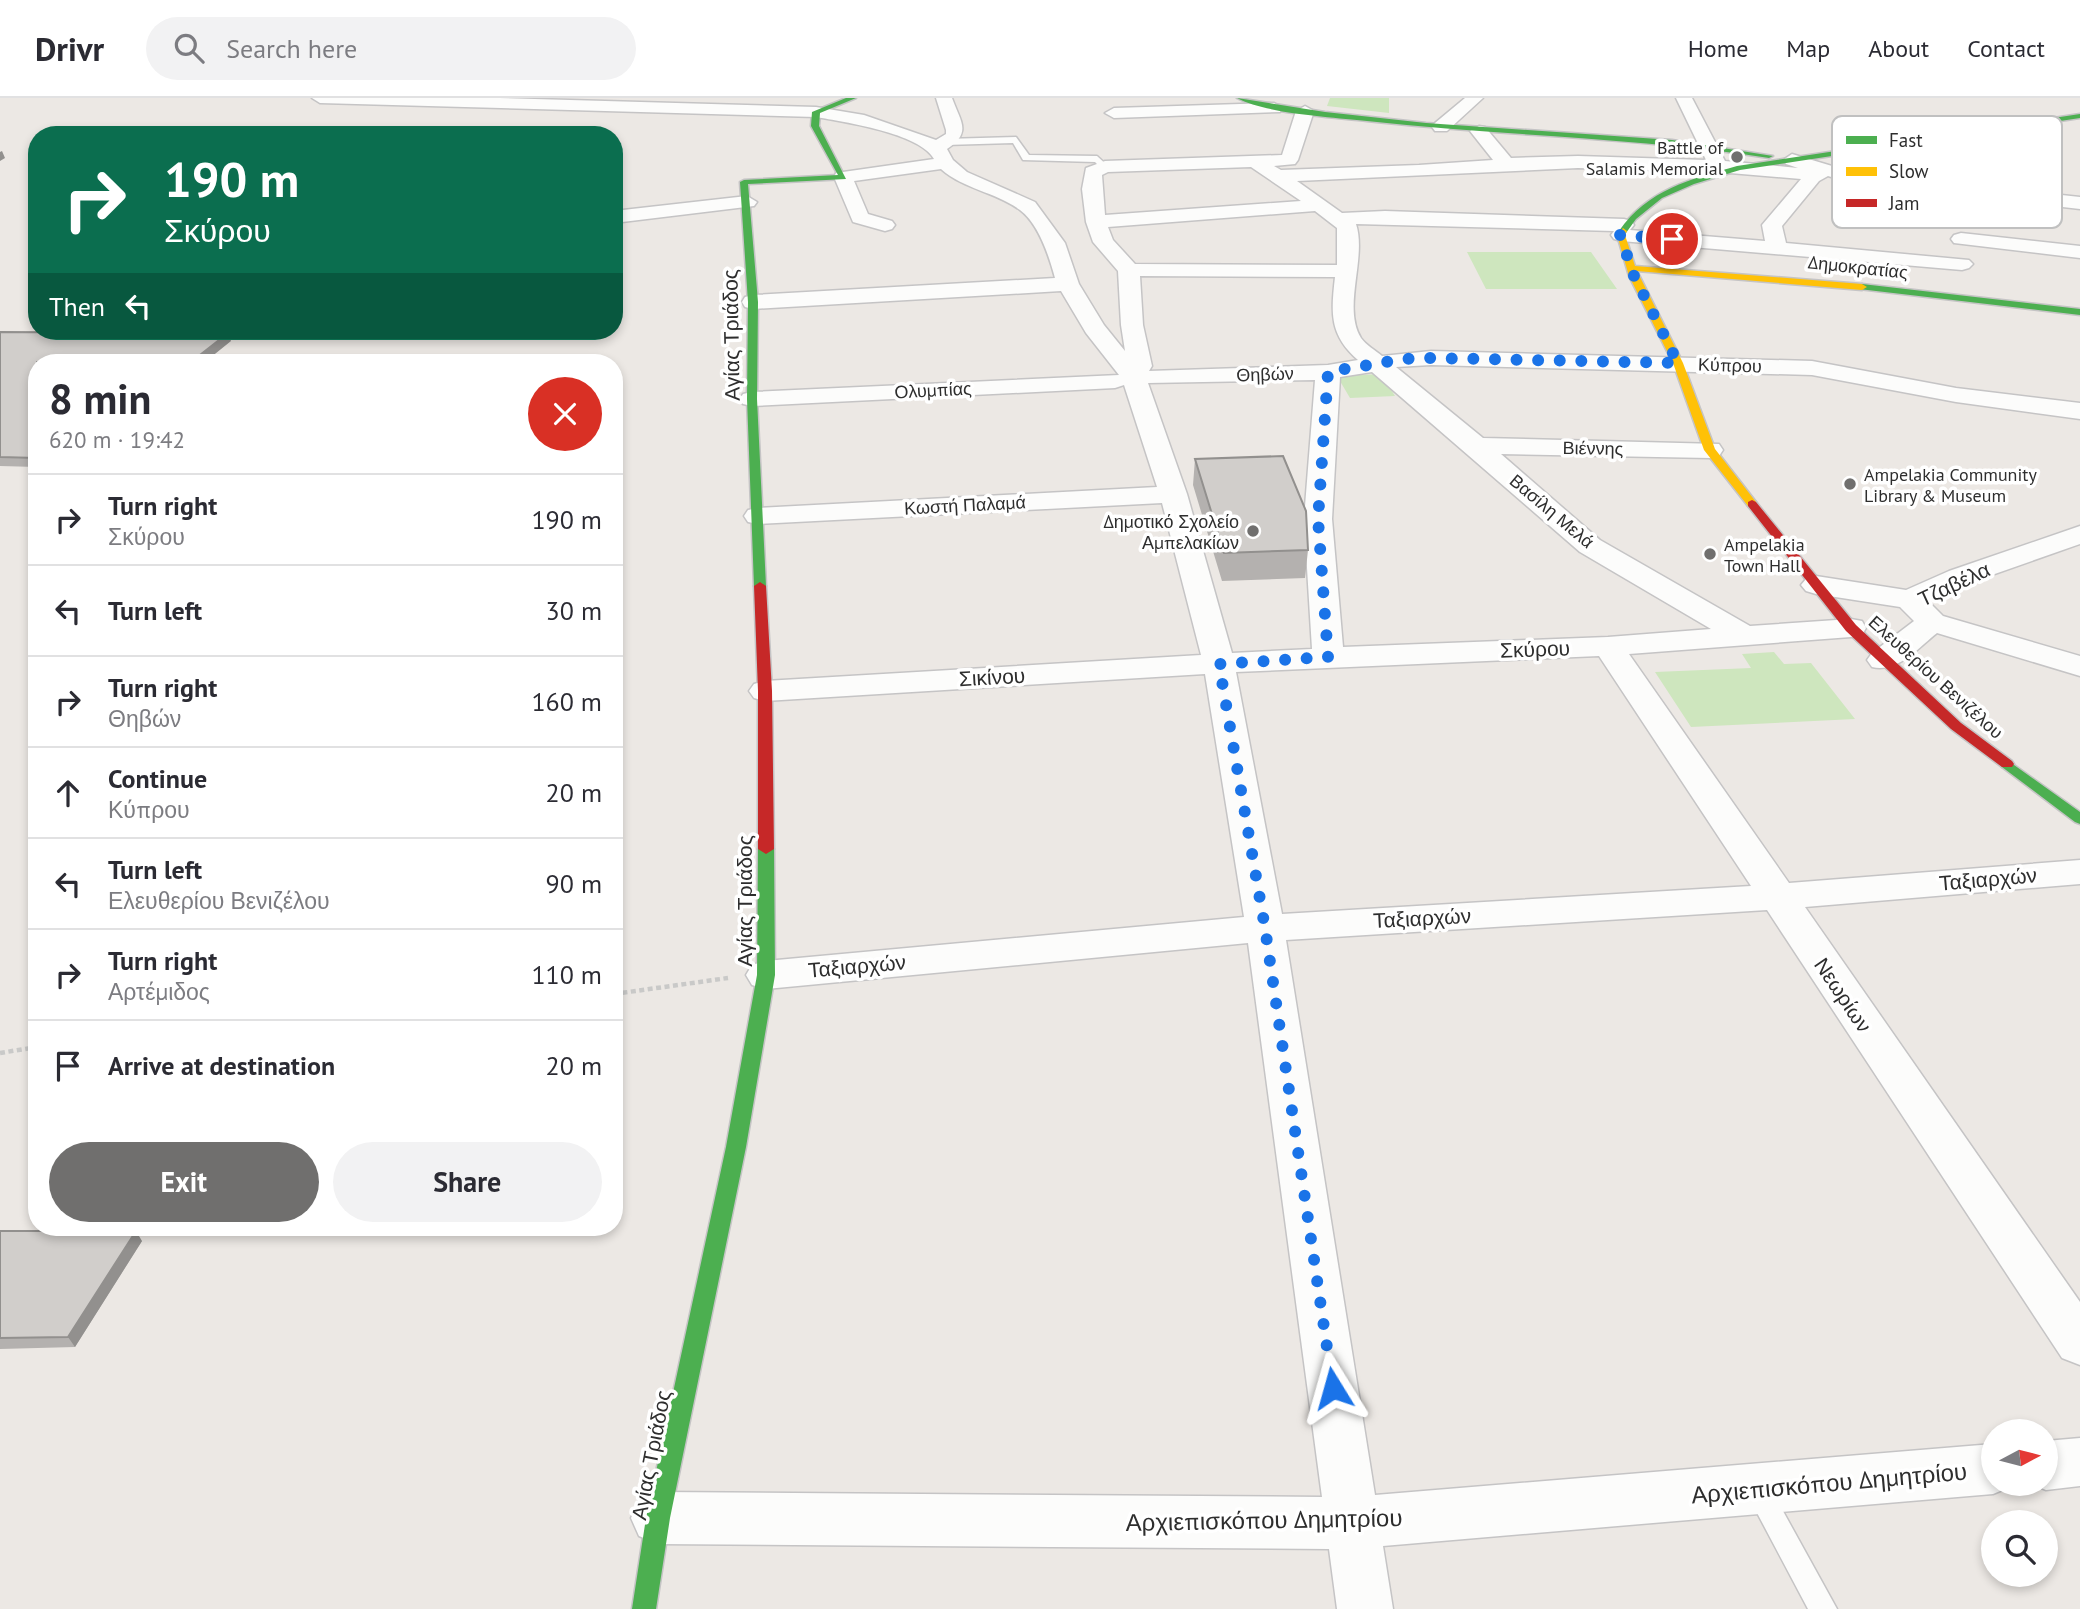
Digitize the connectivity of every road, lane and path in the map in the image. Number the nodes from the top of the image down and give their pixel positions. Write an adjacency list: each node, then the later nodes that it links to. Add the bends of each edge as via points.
1 (320, 98): 9 (street)
2 (852, 98): 9 (street)
3 (944, 98): 16 (street, via 955,130)
4 (1241, 98): 8 (street)
5 (1475, 98): 13 (street)
6 (1684, 98): 15 (street)
7 (1311, 105): 8 (street); 13 (street); 22 (street)
8 (1274, 108): 10 (street)
9 (817, 112): 16 (street, via 901,131); 27 (street, via 815,126)
10 (1114, 112)
11 (2080, 117): 12 (street)
12 (2062, 120)
13 (1441, 127): 14 (street)
14 (1479, 131): 15 (street); 20 (street)
15 (1705, 144): 18 (street); 21 (street)
16 (942, 151): 19 (lane, via 1016,140 1026,158); 27 (street); 40 (street, via 960,176 1028,206)
17 (1832, 154): 18 (street)
18 (1792, 160): 23 (street); 24 (street)
19 (1117, 162): 22 (street, via 1254,161); 34 (street, via 1093,172)
20 (1506, 164): 21 (street); 22 (street, via 1308,174)
21 (1718, 166): 23 (street)
22 (1282, 168): 31 (street)
23 (1740, 168): 25 (street); 37 (street, via 1695,180 1646,204)
24 (1832, 172)
25 (1814, 175): 26 (street); 41 (street, via 1772,225)
26 (1832, 176)
27 (843, 177): 29 (street, Αγίας Τριάδος, via 744,182); 35 (street, via 860,218)
28 (2062, 201): 30 (street)
29 (747, 202): 32 (street); 48 (street, Αγίας Τριάδος)
30 (2080, 203)
31 (1320, 205): 33 (street); 34 (street)
32 (623, 216)
33 (1337, 219): 37 (street, via 1385,217); 45 (street, Βασίλη Μελά, via 1347,226 1350,239)
34 (1096, 222): 39 (street)
35 (885, 225)
36 (1961, 228): 38 (street)
37 (1622, 230): 41 (street); 46 (street, Ελευθερίου Βενιζέλου)
38 (1961, 239): 42 (street); 43 (street)
39 (1104, 242): 40 (street); 44 (street)
40 (1055, 243): 47 (street)
41 (1777, 247): 43 (street)
42 (2080, 251)
43 (1962, 264): 49 (street)
44 (1129, 270): 45 (street); 52 (street)
45 (1345, 271): 53 (street, Βασίλη Μελά, via 1346,334)
46 (1633, 273): 49 (street, Δημοκρατίας); 54 (street, Ελευθερίου Βενιζέλου)
47 (1068, 285): 48 (street); 52 (street)
48 (753, 302): 57 (street, Αγίας Τριάδος)
49 (1972, 302): 50 (street, Δημοκρατίας); 51 (street, Δημοκρατίας)
50 (2080, 312)
51 (2080, 319)
52 (1113, 326): 55 (street, Θηβών, via 1146,372); 61 (street)
53 (1377, 363): 54 (street, Κύπρου, via 1432,358); 55 (street, Θηβών); 59 (street, Βασίλη Μελά)
54 (1678, 363): 58 (street, Κύπρου, via 1812,368 1956,395); 60 (street, Ελευθερίου Βενιζέλου)
55 (1328, 372): 70 (street, via 1318,519)
56 (1115, 381): 57 (street, Ολυμπίας)
57 (752, 399): 62 (street, Αγίας Τριάδος)
58 (2080, 411)
59 (1476, 446): 60 (street, Βιέννης); 68 (street, Βασίλη Μελά, via 1590,545)
60 (1710, 450): 64 (street, Ελευθερίου Βενιζέλου)
61 (1173, 494): 62 (street, Κωστή Παλαμά); 72 (street)
62 (758, 516): 74 (street, Αγίας Τριάδος)
63 (2080, 534): 65 (street, Τζαβέλα)
64 (1816, 585): 65 (street); 67 (street, Ελευθερίου Βενιζέλου)
65 (1909, 600): 66 (street, Τζαβέλα)
66 (1932, 622): 71 (street, Τζαβέλα); 73 (street)
67 (1851, 628): 68 (street, Σκύρου); 71 (street, Ελευθερίου Βενιζέλου)
68 (1743, 635): 69 (street, Σκύρου)
69 (1608, 646): 70 (street, Σκύρου); 77 (street, Νεωρίων)
70 (1328, 657): 72 (street, Σκύρου)
71 (1883, 660): 75 (street, Ελευθερίου Βενιζέλου, via 1956,726)
72 (1219, 664): 74 (street, Σικίνου); 78 (street)
73 (2080, 666)
74 (765, 691): 79 (street, Αγίας Τριάδος)
75 (2080, 819)
76 (2080, 872): 77 (street, Ταξιαρχών)
77 (1776, 897): 78 (street, Ταξιαρχών); 83 (street, Νεωρίων)
78 (1265, 928): 79 (street, Ταξιαρχών); 89 (street)
79 (766, 975): 80 (path); 88 (street, Αγίας Τριάδος, via 736,1147)
80 (623, 992)
81 (28, 1048): 82 (path)
82 (0, 1053)
83 (2080, 1343)
84 (2080, 1462): 85 (street)
85 (2058, 1464)
86 (1981, 1470): 87 (street, Αρχιεπισκόπου Δημητρίου)
87 (1757, 1489): 89 (street, Αρχιεπισκόπου Δημητρίου); 92 (lane)
88 (659, 1518): 89 (street, Αρχιεπισκόπου Δημητρίου); 90 (street, Αγίας Τριάδος)
89 (1353, 1523): 91 (street)
90 (644, 1609)
91 (1366, 1609)
92 (1823, 1609)

